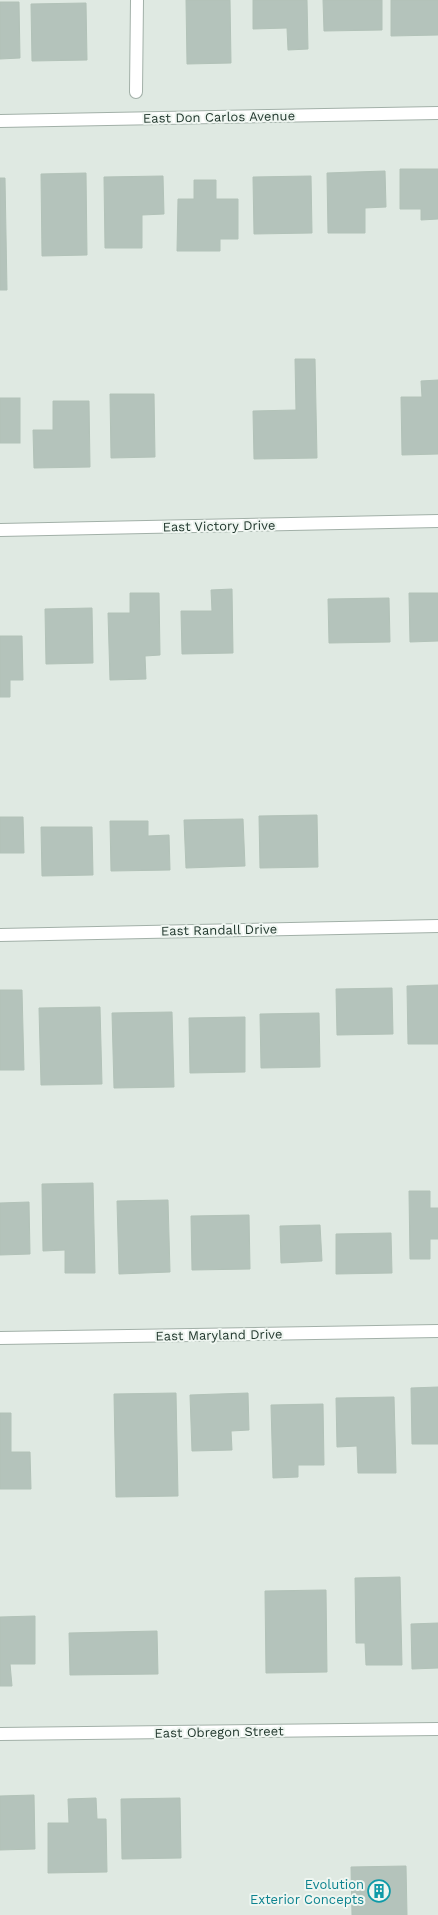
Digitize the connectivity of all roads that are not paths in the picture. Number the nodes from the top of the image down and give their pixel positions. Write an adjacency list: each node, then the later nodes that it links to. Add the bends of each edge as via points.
1 (137, 0): 2 (street)
2 (136, 92)
3 (438, 113): 4 (street, East Don Carlos Avenue)
4 (0, 122)
5 (438, 521): 6 (street, East Victory Drive)
6 (0, 530)
7 (438, 926): 8 (street, East Randall Drive)
8 (0, 935)
9 (438, 1331): 10 (street, East Maryland Drive)
10 (0, 1338)
11 (438, 1729): 12 (street, East Obregon Street)
12 (0, 1734)

